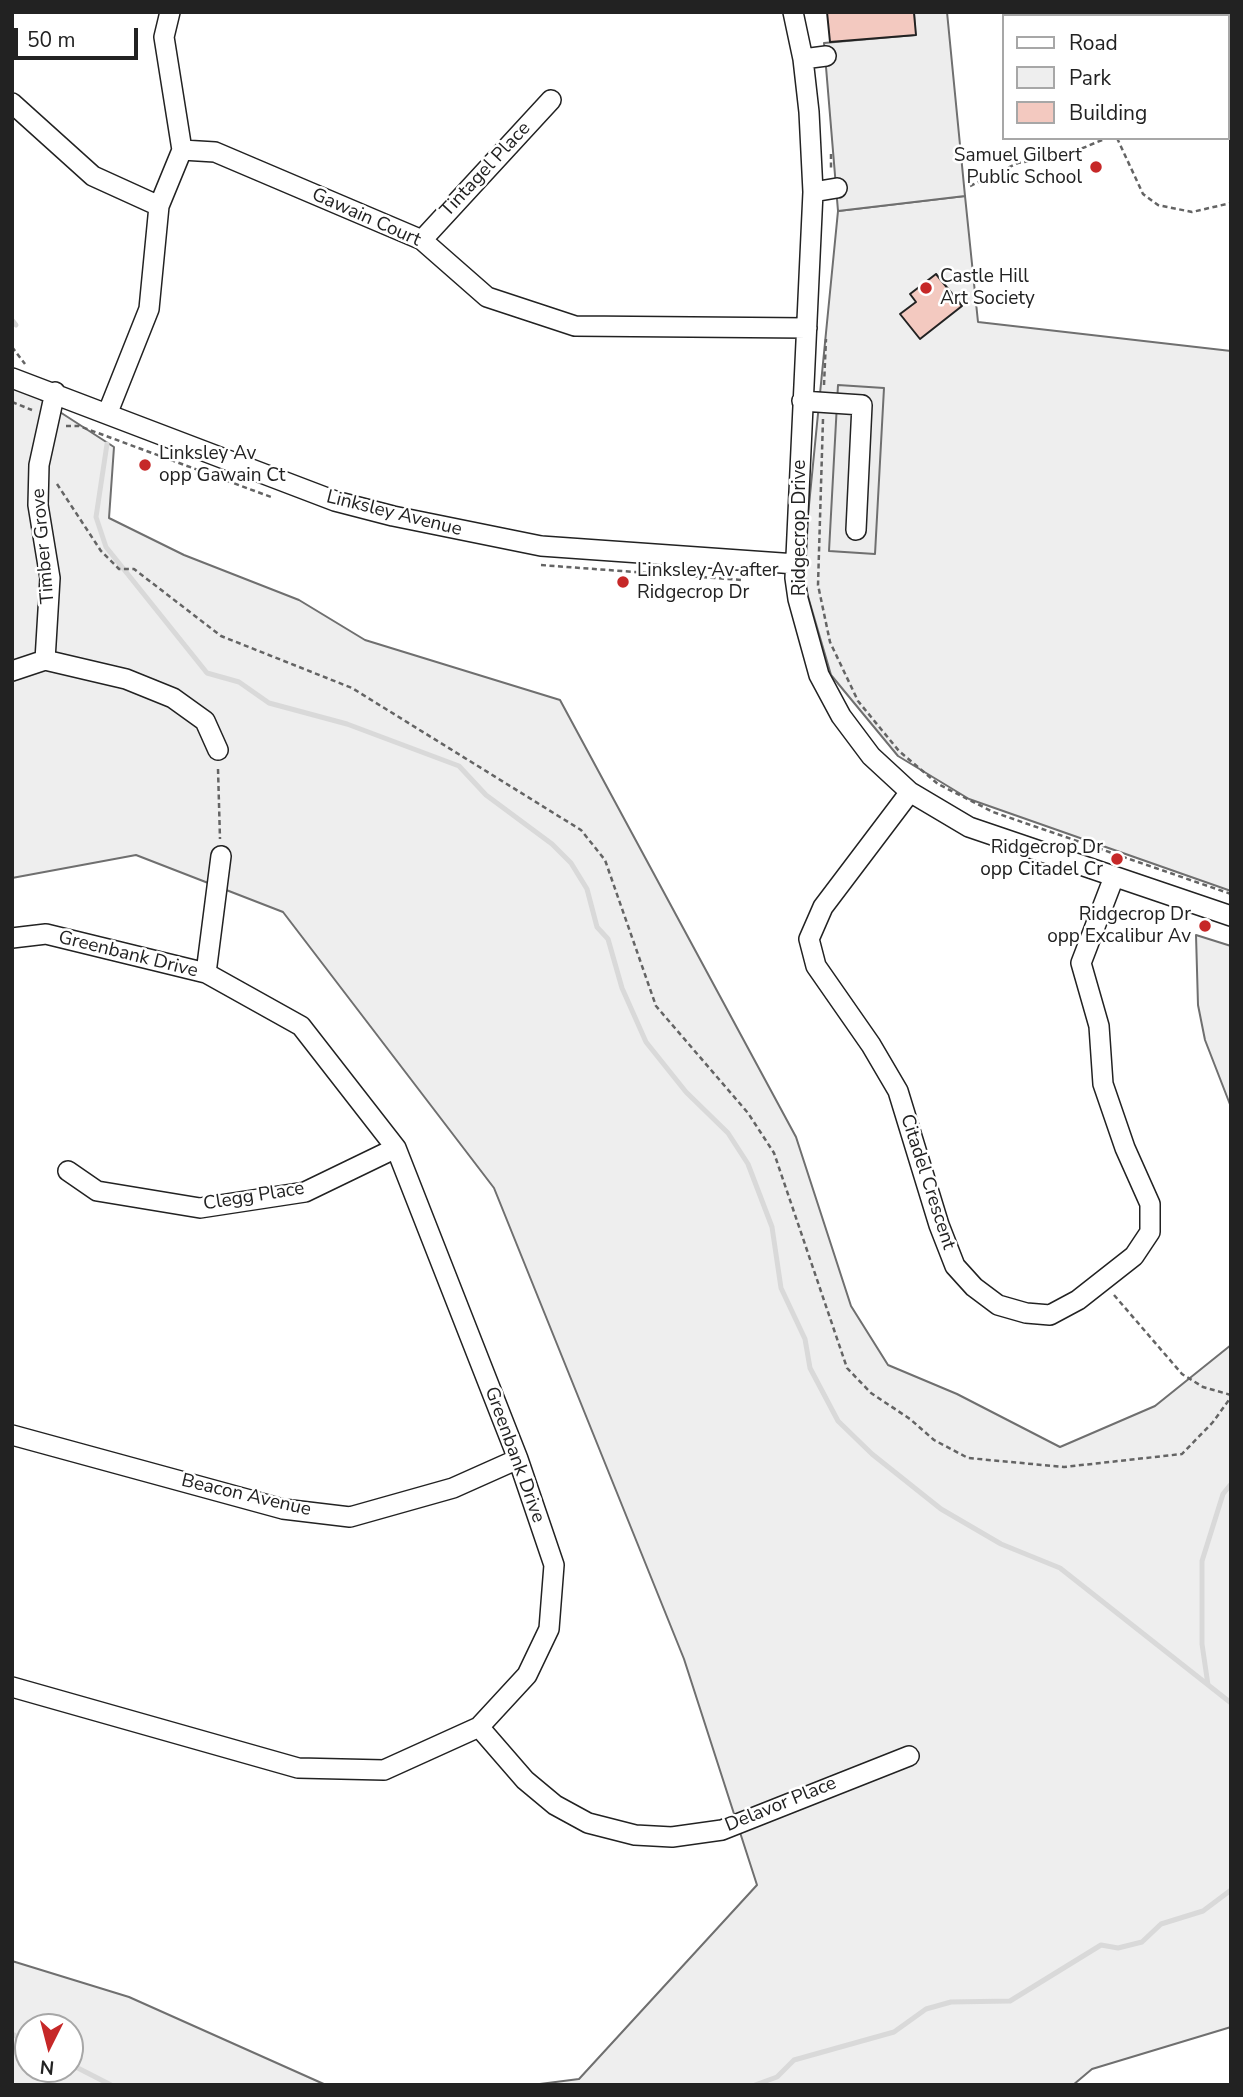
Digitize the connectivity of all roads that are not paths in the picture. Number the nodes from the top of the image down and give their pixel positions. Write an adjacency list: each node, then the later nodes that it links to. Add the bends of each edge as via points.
1 (170, 12): 7 (street, via 164,37)
2 (793, 12): 4 (street, Ridgecrop Drive)
3 (826, 56): 4 (street)
4 (803, 59): 10 (street, Ridgecrop Drive, via 827,190)
5 (551, 100): 9 (street, Tintagel Place)
6 (12, 103): 8 (street, via 93,176)
7 (183, 150): 8 (street); 9 (street, Gawain Court, via 215,152)
8 (159, 206): 14 (street, via 149,309)
9 (422, 240): 10 (street, Gawain Court, via 487,298 575,326)
10 (807, 328): 13 (street, Ridgecrop Drive)
11 (12, 377): 12 (street, Linksley Avenue)
12 (55, 392): 14 (street, Linksley Avenue); 17 (street, Timber Grove, via 38,465 38,505 50,578)
13 (802, 401): 15 (street, via 862,405); 16 (street, Ridgecrop Drive)
14 (108, 412): 16 (street, Linksley Avenue, via 335,501 445,528 541,546)
15 (856, 530)
16 (796, 564): 20 (street, Ridgecrop Drive, via 798,599 819,675 841,716 871,756)
17 (45, 660): 18 (street); 19 (street, via 126,679 173,698 205,721)
18 (12, 671)
19 (218, 750)
20 (910, 792): 22 (street, Ridgecrop Drive, via 969,827); 22 (street, Citadel Crescent, via 823,906 809,939 816,967 898,1091 955,1266 998,1305 1050,1315 1078,1300 1134,1256 1150,1232 1150,1204 1104,1084 1098,1026 1082,963)
21 (221, 856): 25 (street)
22 (1114, 877): 23 (street, Ridgecrop Drive)
23 (1231, 916)
24 (12, 938): 25 (street, Greenbank Drive, via 46,934)
25 (206, 974): 26 (street, Greenbank Drive, via 300,1026)
26 (396, 1148): 27 (street, Clegg Place, via 305,1192 200,1208 97,1191); 29 (street, Greenbank Drive)
27 (68, 1171)
28 (12, 1435): 29 (street, Beacon Avenue, via 283,1509 350,1517 453,1488)
29 (518, 1459): 31 (street, Greenbank Drive, via 554,1565 549,1629 527,1675)
30 (12, 1687): 31 (street, Greenbank Drive, via 298,1768 384,1770)
31 (480, 1727): 32 (street, Delavor Place, via 525,1780 555,1805 588,1823 635,1835 672,1838 722,1830)
32 (909, 1756)

